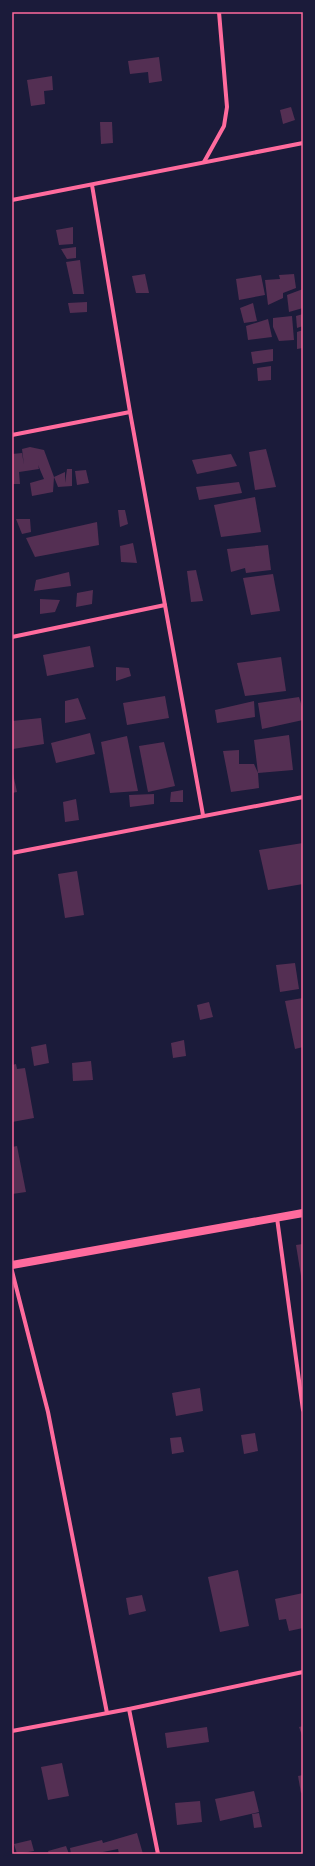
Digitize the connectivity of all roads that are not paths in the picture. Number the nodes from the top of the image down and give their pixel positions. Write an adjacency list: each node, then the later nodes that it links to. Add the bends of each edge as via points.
1 (219, 12): 3 (street, via 227,107 224,126)
2 (303, 143): 3 (street)
3 (204, 162): 4 (street)
4 (92, 185): 5 (street); 6 (street)
5 (12, 200)
6 (130, 412): 7 (street); 8 (street)
7 (12, 435)
8 (165, 605): 9 (street); 11 (street)
9 (12, 637)
10 (303, 797): 11 (street)
11 (203, 815): 12 (street)
12 (12, 853)
13 (303, 1213): 14 (main road)
14 (277, 1218): 15 (main road); 17 (street)
15 (12, 1264)
16 (12, 1271): 20 (street, via 48,1412)
17 (303, 1410)
18 (303, 1672): 19 (street)
19 (130, 1709): 20 (street); 22 (street)
20 (107, 1713): 21 (street)
21 (12, 1731)
22 (158, 1854)

